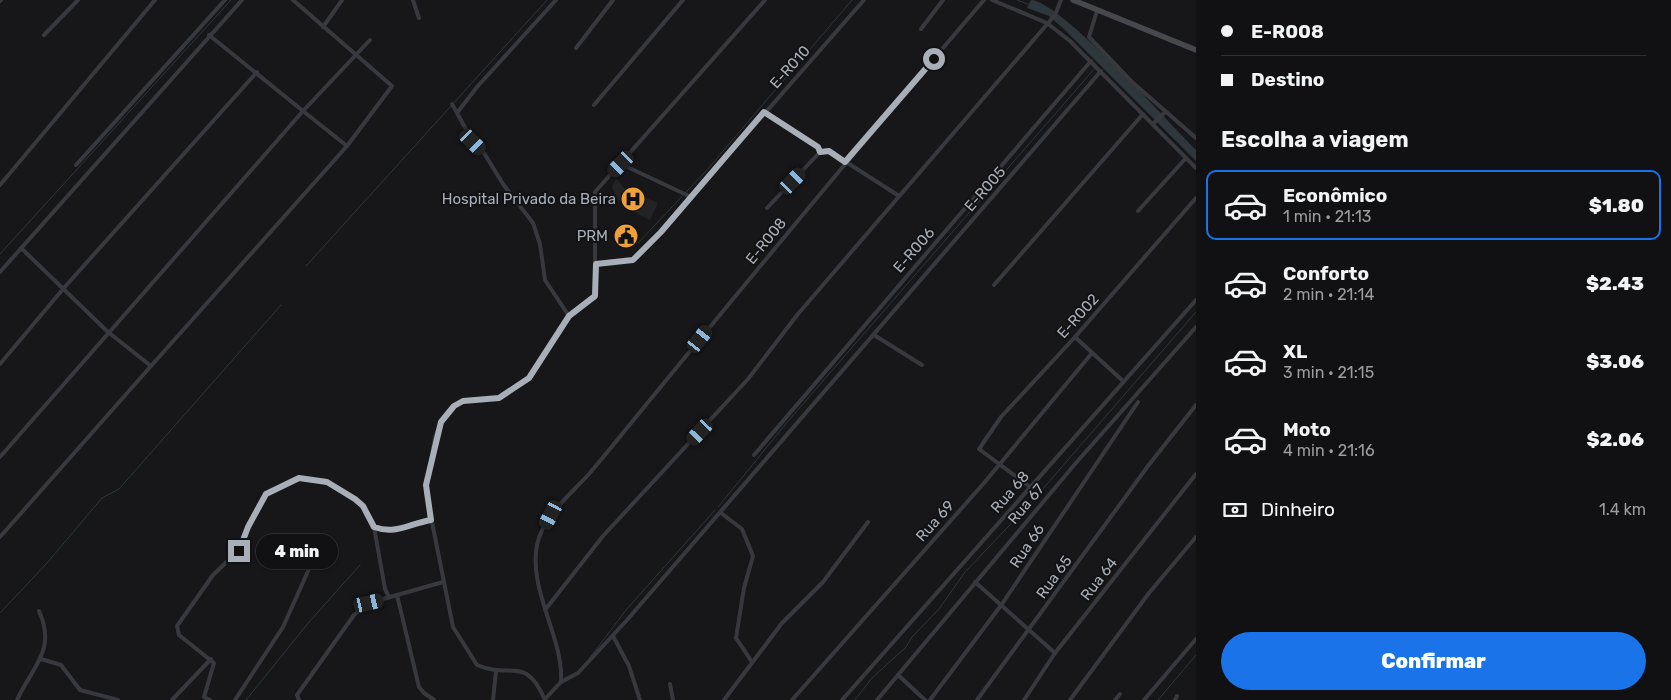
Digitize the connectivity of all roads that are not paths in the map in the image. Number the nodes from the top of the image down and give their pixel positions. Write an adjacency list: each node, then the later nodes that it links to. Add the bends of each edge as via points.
1 (78, 0): 26 (street)
2 (155, 0): 50 (street)
3 (225, 0): 48 (street)
4 (242, 0): 25 (street)
5 (293, 0): 23 (street)
6 (342, 0): 23 (street)
7 (413, 0): 21 (street)
8 (556, 0): 37 (street)
9 (613, 0): 28 (street)
10 (683, 0): 35 (street)
11 (765, 0): 47 (street)
12 (864, 0): 38 (street, E-R010)
13 (943, 0): 24 (street)
14 (984, 0): 46 (street, E-R008)
15 (992, 0): 19 (street)
16 (1006, 0): 19 (street)
17 (1061, 0): 22 (street, via 1055,16)
18 (1073, 0): 20 (street)
19 (1004, 5): 22 (street)
20 (1097, 11): 29 (street); 39 (street, via 1089,36)
21 (419, 18)
22 (1047, 23): 31 (street); 51 (street)
23 (323, 26): 30 (street)
24 (920, 29)
25 (209, 34): 33 (street); 56 (street)
26 (44, 35)
27 (370, 40): 30 (street)
28 (576, 48)
29 (1196, 50)
30 (354, 55): 36 (street); 43 (street, via 392,86)
31 (1091, 61): 32 (street); 74 (street, E-R006)
32 (1102, 71): 40 (street); 65 (street, E-R005)
33 (257, 72): 36 (street); 60 (street)
34 (452, 104): 37 (street)
35 (594, 105)
36 (303, 111): 43 (street); 64 (street)
37 (457, 112): 62 (street, via 472,140 533,223 540,244 545,280)
38 (764, 112): 44 (street, via 818,147); 52 (street, E-R010)
39 (1165, 112): 41 (street); 42 (street)
40 (1143, 114): 41 (street); 59 (street)
41 (1153, 124): 45 (street)
42 (1196, 138)
43 (347, 146): 70 (street)
44 (820, 152): 46 (street, via 829,151); 54 (street)
45 (1186, 158): 49 (street); 55 (street)
46 (845, 162): 51 (street); 93 (street, E-R008, via 606,453 558,506 540,536 536,559)
47 (621, 164): 52 (street); 57 (street, via 595,192)
48 (76, 165)
49 (1196, 168)
50 (0, 185)
51 (899, 196): 93 (street, via 798,314 748,379 603,536)
52 (691, 197): 57 (street, E-R010, via 633,260)
53 (1196, 198): 66 (street, E-R002)
54 (767, 208)
55 (1138, 211)
56 (21, 248): 58 (street); 60 (street)
57 (596, 264): 62 (street, via 595,296)
58 (0, 272)
59 (994, 286)
60 (63, 289): 64 (street); 68 (street)
61 (1196, 300): 71 (street, Rua 68)
62 (569, 316): 80 (street, via 529,378 499,398 463,401 454,406 441,422 426,485)
63 (1196, 327): 87 (street, Rua 67)
64 (108, 332): 70 (street); 75 (street)
65 (874, 335): 69 (street); 79 (street, E-R005)
66 (1075, 337): 67 (street); 76 (street, E-R002, via 1001,417 979,450)
67 (1092, 353): 71 (street); 76 (street, Rua 69)
68 (0, 364)
69 (922, 365)
70 (150, 366): 83 (street)
71 (1123, 381): 78 (street, Rua 68)
72 (1138, 402): 92 (street, Rua 66)
73 (1196, 405): 95 (street, Rua 65)
74 (754, 454)
75 (0, 457)
76 (999, 465): 78 (street); 119 (street, Rua 69)
77 (1196, 474): 98 (street, Rua 64)
78 (1030, 488): 120 (street, Rua 68)
79 (721, 513): 96 (street, E-R005); 101 (street, via 742,529 753,556 736,638)
80 (431, 520): 82 (street, via 392,532); 86 (street)
81 (868, 522): 101 (street, via 822,582 782,623)
82 (374, 527): 88 (street); 100 (street, via 363,506 327,482 299,478 266,494 248,527 242,547 213,575 177,626 179,635)
83 (0, 537)
84 (1196, 537): 126 (street)
85 (309, 569): 112 (street, via 283,627)
86 (443, 582): 89 (street); 102 (street, via 453,627 468,654 477,665)
87 (975, 582): 92 (street); 103 (street, Rua 67)
88 (385, 590): 90 (street); 91 (street)
89 (397, 595): 90 (street); 114 (street, via 419,687)
90 (389, 597): 91 (street)
91 (382, 600): 113 (street, via 368,604 354,615 297,695)
92 (1002, 604): 95 (street); 123 (street, Rua 66)
93 (545, 610): 104 (street, E-R008, via 561,662)
94 (38, 611): 99 (street, via 46,635)
95 (1030, 630): 98 (street); 124 (street, Rua 65)
96 (613, 636): 104 (street, E-R005, via 578,673); 116 (street, via 629,666)
97 (1196, 639): 128 (street)
98 (1055, 654): 125 (street, Rua 64)
99 (41, 659): 108 (street); 109 (street, via 61,665 80,690)
100 (211, 659): 110 (street); 111 (street, via 214,663 204,697)
101 (752, 662): 118 (street)
102 (496, 671): 107 (street, via 527,672); 115 (street)
103 (898, 675): 121 (street, Rua 67); 122 (street)
104 (561, 682): 107 (street, E-R005)
105 (670, 684): 117 (street)
106 (1120, 694): 127 (street)
107 (545, 699)
108 (17, 700)
109 (118, 700)
110 (172, 700)
111 (210, 700)
112 (235, 700)
113 (299, 700)
114 (434, 700)
115 (493, 700)
116 (640, 700)
117 (673, 700)
118 (724, 700)
119 (792, 700)
120 (842, 700)
121 (877, 700)
122 (925, 700)
123 (930, 700)
124 (977, 700)
125 (1024, 700)
126 (1070, 700)
127 (1115, 700)
128 (1144, 700)

